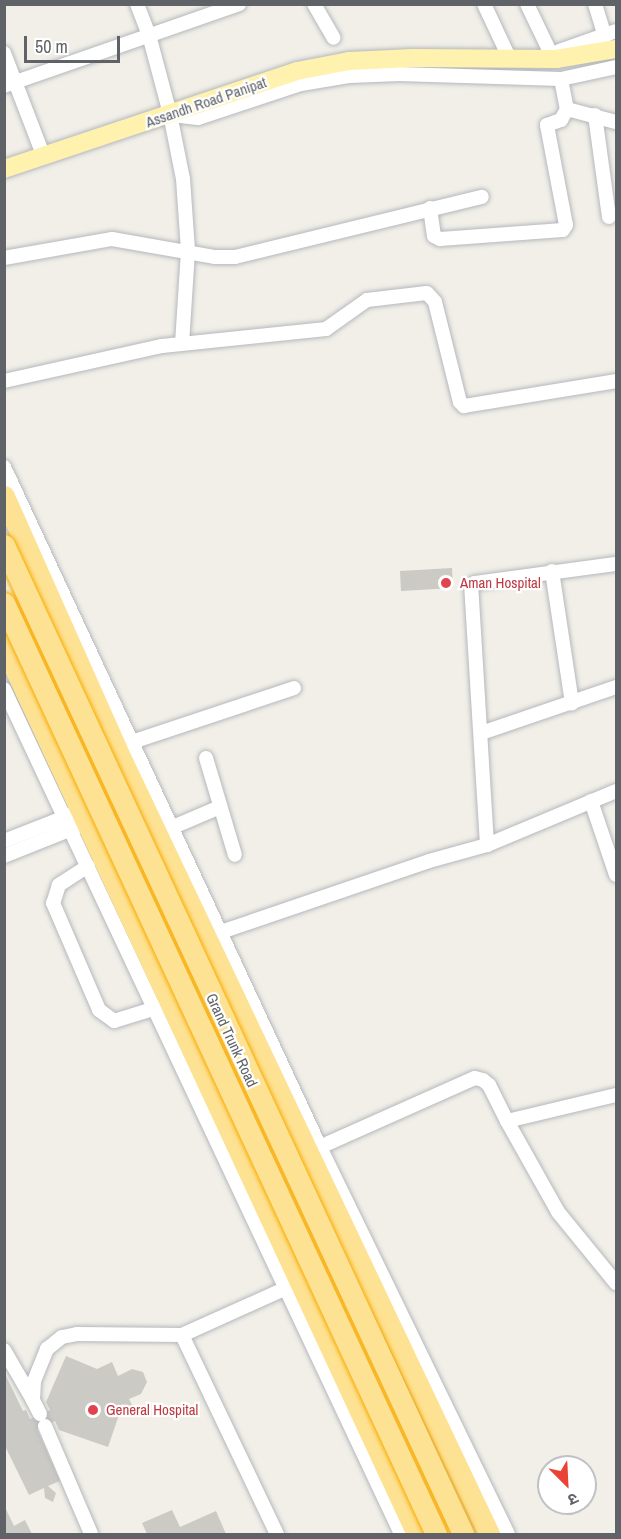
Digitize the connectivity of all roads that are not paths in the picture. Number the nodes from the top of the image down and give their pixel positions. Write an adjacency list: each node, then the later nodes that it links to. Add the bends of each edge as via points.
1 (137, 4): 7 (street)
2 (239, 4): 7 (street)
3 (314, 4): 8 (street)
4 (484, 4): 12 (street)
5 (527, 4): 10 (street)
6 (595, 4): 9 (street)
7 (149, 35): 15 (street); 17 (street)
8 (334, 38)
9 (613, 39): 10 (street); 17 (main road, Assandh Road Panipat, via 556,59 349,61 297,71)
10 (550, 52): 12 (street)
11 (4, 53): 15 (street)
12 (507, 53): 17 (street, via 355,53 295,64 196,96)
13 (616, 67): 14 (street)
14 (561, 79): 16 (street); 17 (street, via 350,76 301,84 198,118)
15 (11, 84): 20 (street)
16 (567, 109): 18 (street); 23 (street, via 561,120 548,125 566,225 563,230 440,239 434,236)
17 (170, 114): 20 (main road, Assandh Road Panipat); 25 (street, via 183,179)
18 (595, 115): 19 (street); 24 (street)
19 (616, 122)
20 (44, 157): 21 (main road, Assandh Road Panipat)
21 (4, 169)
22 (482, 197): 23 (street)
23 (430, 208): 25 (street, via 235,257)
24 (609, 217)
25 (188, 251): 26 (street, via 112,239); 27 (street)
26 (4, 258)
27 (182, 344): 28 (street); 29 (street, via 326,329 367,300 427,293 435,302 464,406)
28 (4, 381)
29 (616, 381)
30 (4, 467): 42 (street)
31 (4, 496): 42 (highway)
32 (4, 545): 72 (highway, Grand Trunk Road, bridge)
33 (616, 564): 34 (street)
34 (552, 572): 40 (street); 41 (street, via 475,582 471,586)
35 (4, 603): 71 (highway, Grand Trunk Road, bridge)
36 (4, 645): 47 (highway)
37 (616, 687): 40 (street)
38 (294, 688): 42 (street)
39 (4, 689): 47 (street)
40 (572, 703): 41 (street)
41 (481, 733): 50 (street)
42 (124, 745): 48 (street); 55 (highway)
43 (206, 758): 46 (street)
44 (616, 791): 45 (street)
45 (591, 801): 50 (street); 54 (street)
46 (220, 807): 48 (street); 51 (street)
47 (76, 820): 49 (street); 52 (street); 53 (street); 61 (highway)
48 (173, 827): 55 (street)
49 (4, 840)
50 (487, 845): 55 (street)
51 (235, 855)
52 (4, 856)
53 (88, 866): 56 (street); 56 (street, via 59,885 53,903 99,1010 114,1021)
54 (616, 874)
55 (214, 934): 59 (highway)
56 (156, 1008): 61 (street)
57 (616, 1095): 58 (street)
58 (507, 1120): 59 (street, via 489,1085 475,1078); 60 (street, via 558,1212)
59 (314, 1150): 65 (highway); 74 (street)
60 (616, 1283)
61 (294, 1285): 62 (street); 66 (highway); 69 (street)
62 (182, 1335): 64 (street, via 62,1337 47,1350 34,1381); 68 (street)
63 (4, 1350): 64 (street)
64 (33, 1400): 67 (street)
65 (430, 1412): 66 (highway); 73 (highway)
66 (374, 1437): 70 (highway)
67 (91, 1534)
68 (277, 1534)
69 (401, 1534)
70 (417, 1534)
71 (436, 1534)
72 (464, 1534)
73 (489, 1534)
74 (508, 1534)

